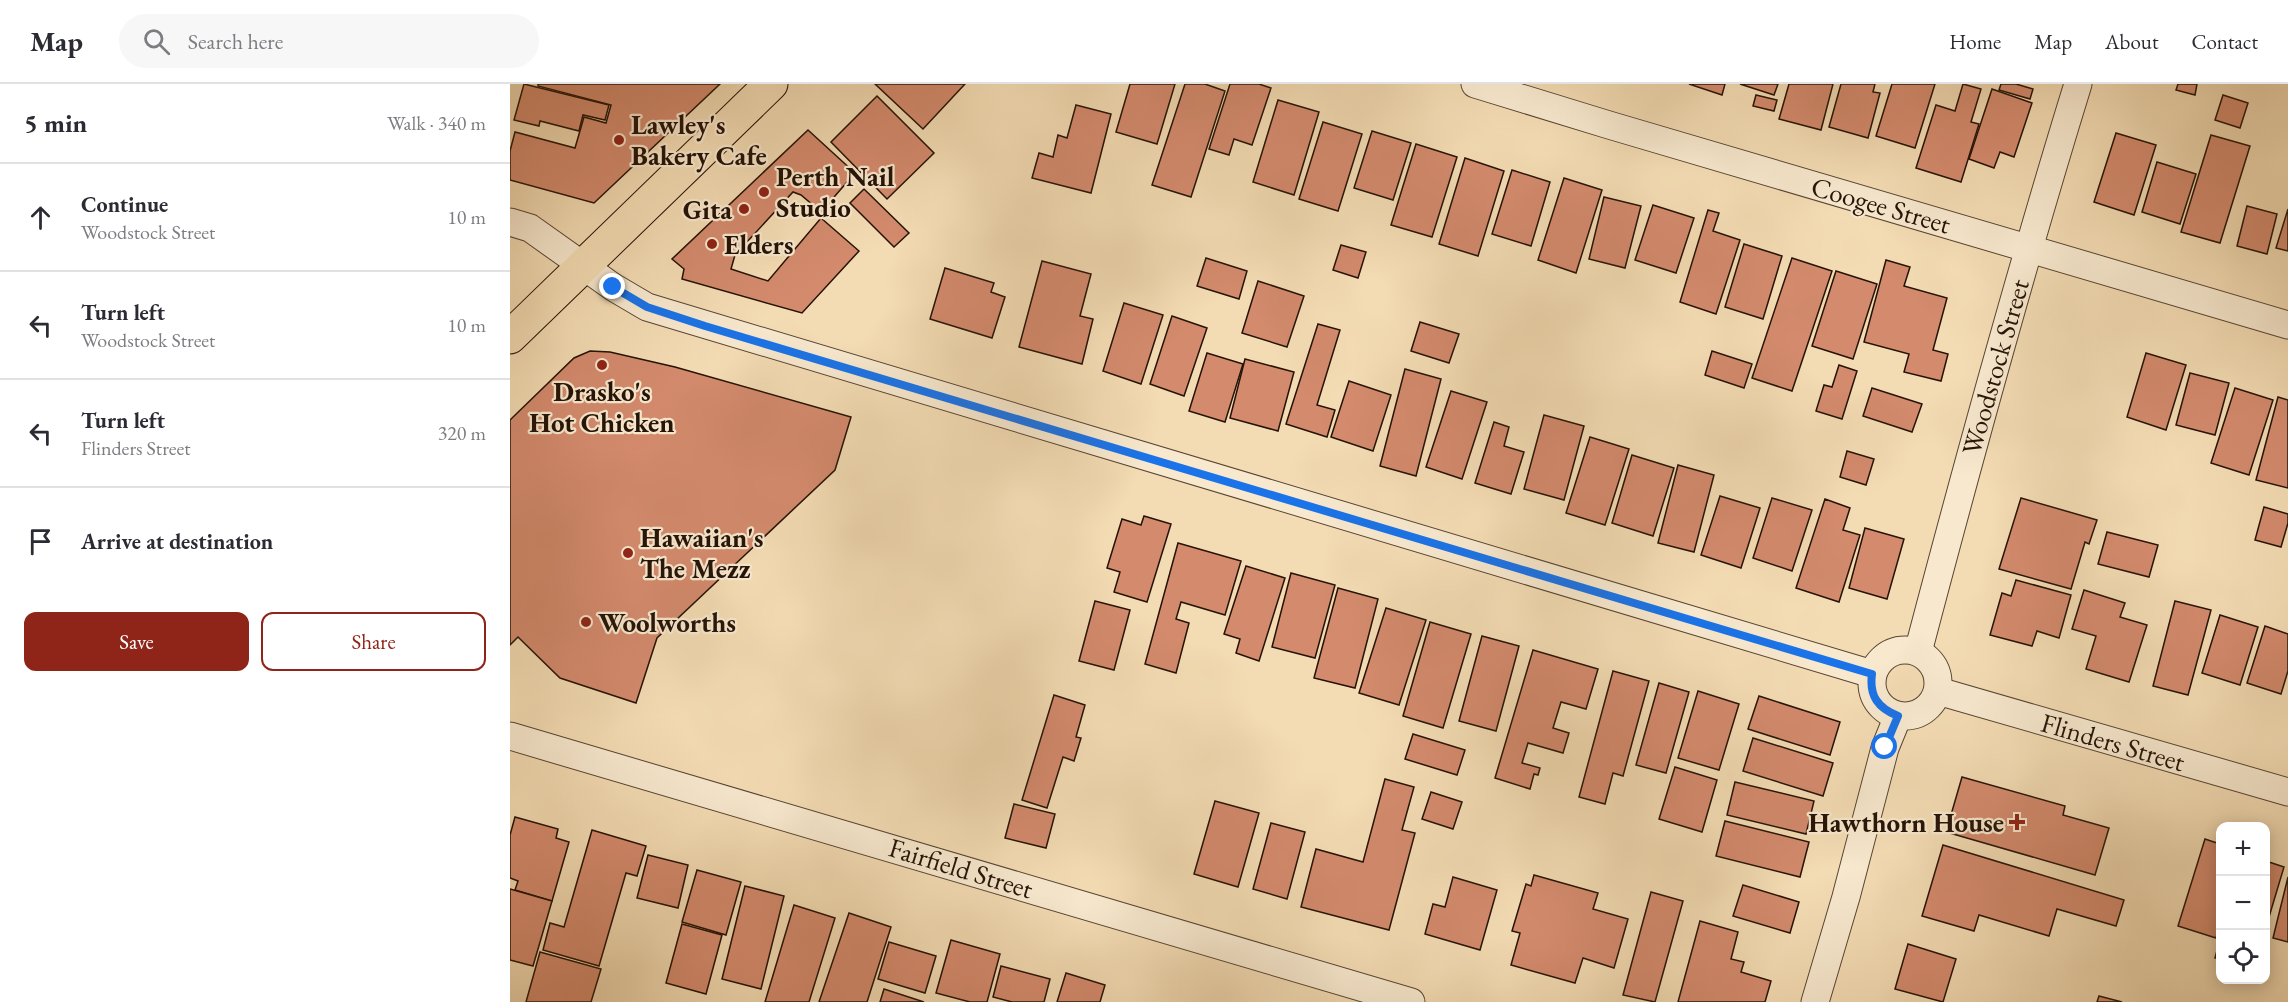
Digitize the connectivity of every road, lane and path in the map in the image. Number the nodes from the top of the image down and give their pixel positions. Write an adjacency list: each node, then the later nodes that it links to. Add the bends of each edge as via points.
1 (771, 84): 6 (main road)
2 (1475, 84): 5 (street, Coogee Street)
3 (2078, 84): 5 (street, Woodstock Street)
4 (510, 222): 6 (street, via 530,228)
5 (2028, 248): 7 (street, Coogee Street); 9 (street, Woodstock Street)
6 (584, 266): 8 (main road); 10 (street, via 647,307)
7 (2288, 324)
8 (510, 337)
9 (1918, 652): 10 (street, via 1893,651 1883,657); 11 (street, via 1931,662 1937,674)
10 (1872, 674): 12 (street, via 1876,702)
11 (1938, 691): 12 (street, via 1922,712); 14 (street, Flinders Street)
12 (1898, 716): 16 (street, via 1885,747)
13 (510, 736): 15 (street, Fairfield Street)
14 (2288, 792)
15 (1411, 1002)
16 (1815, 1002)

